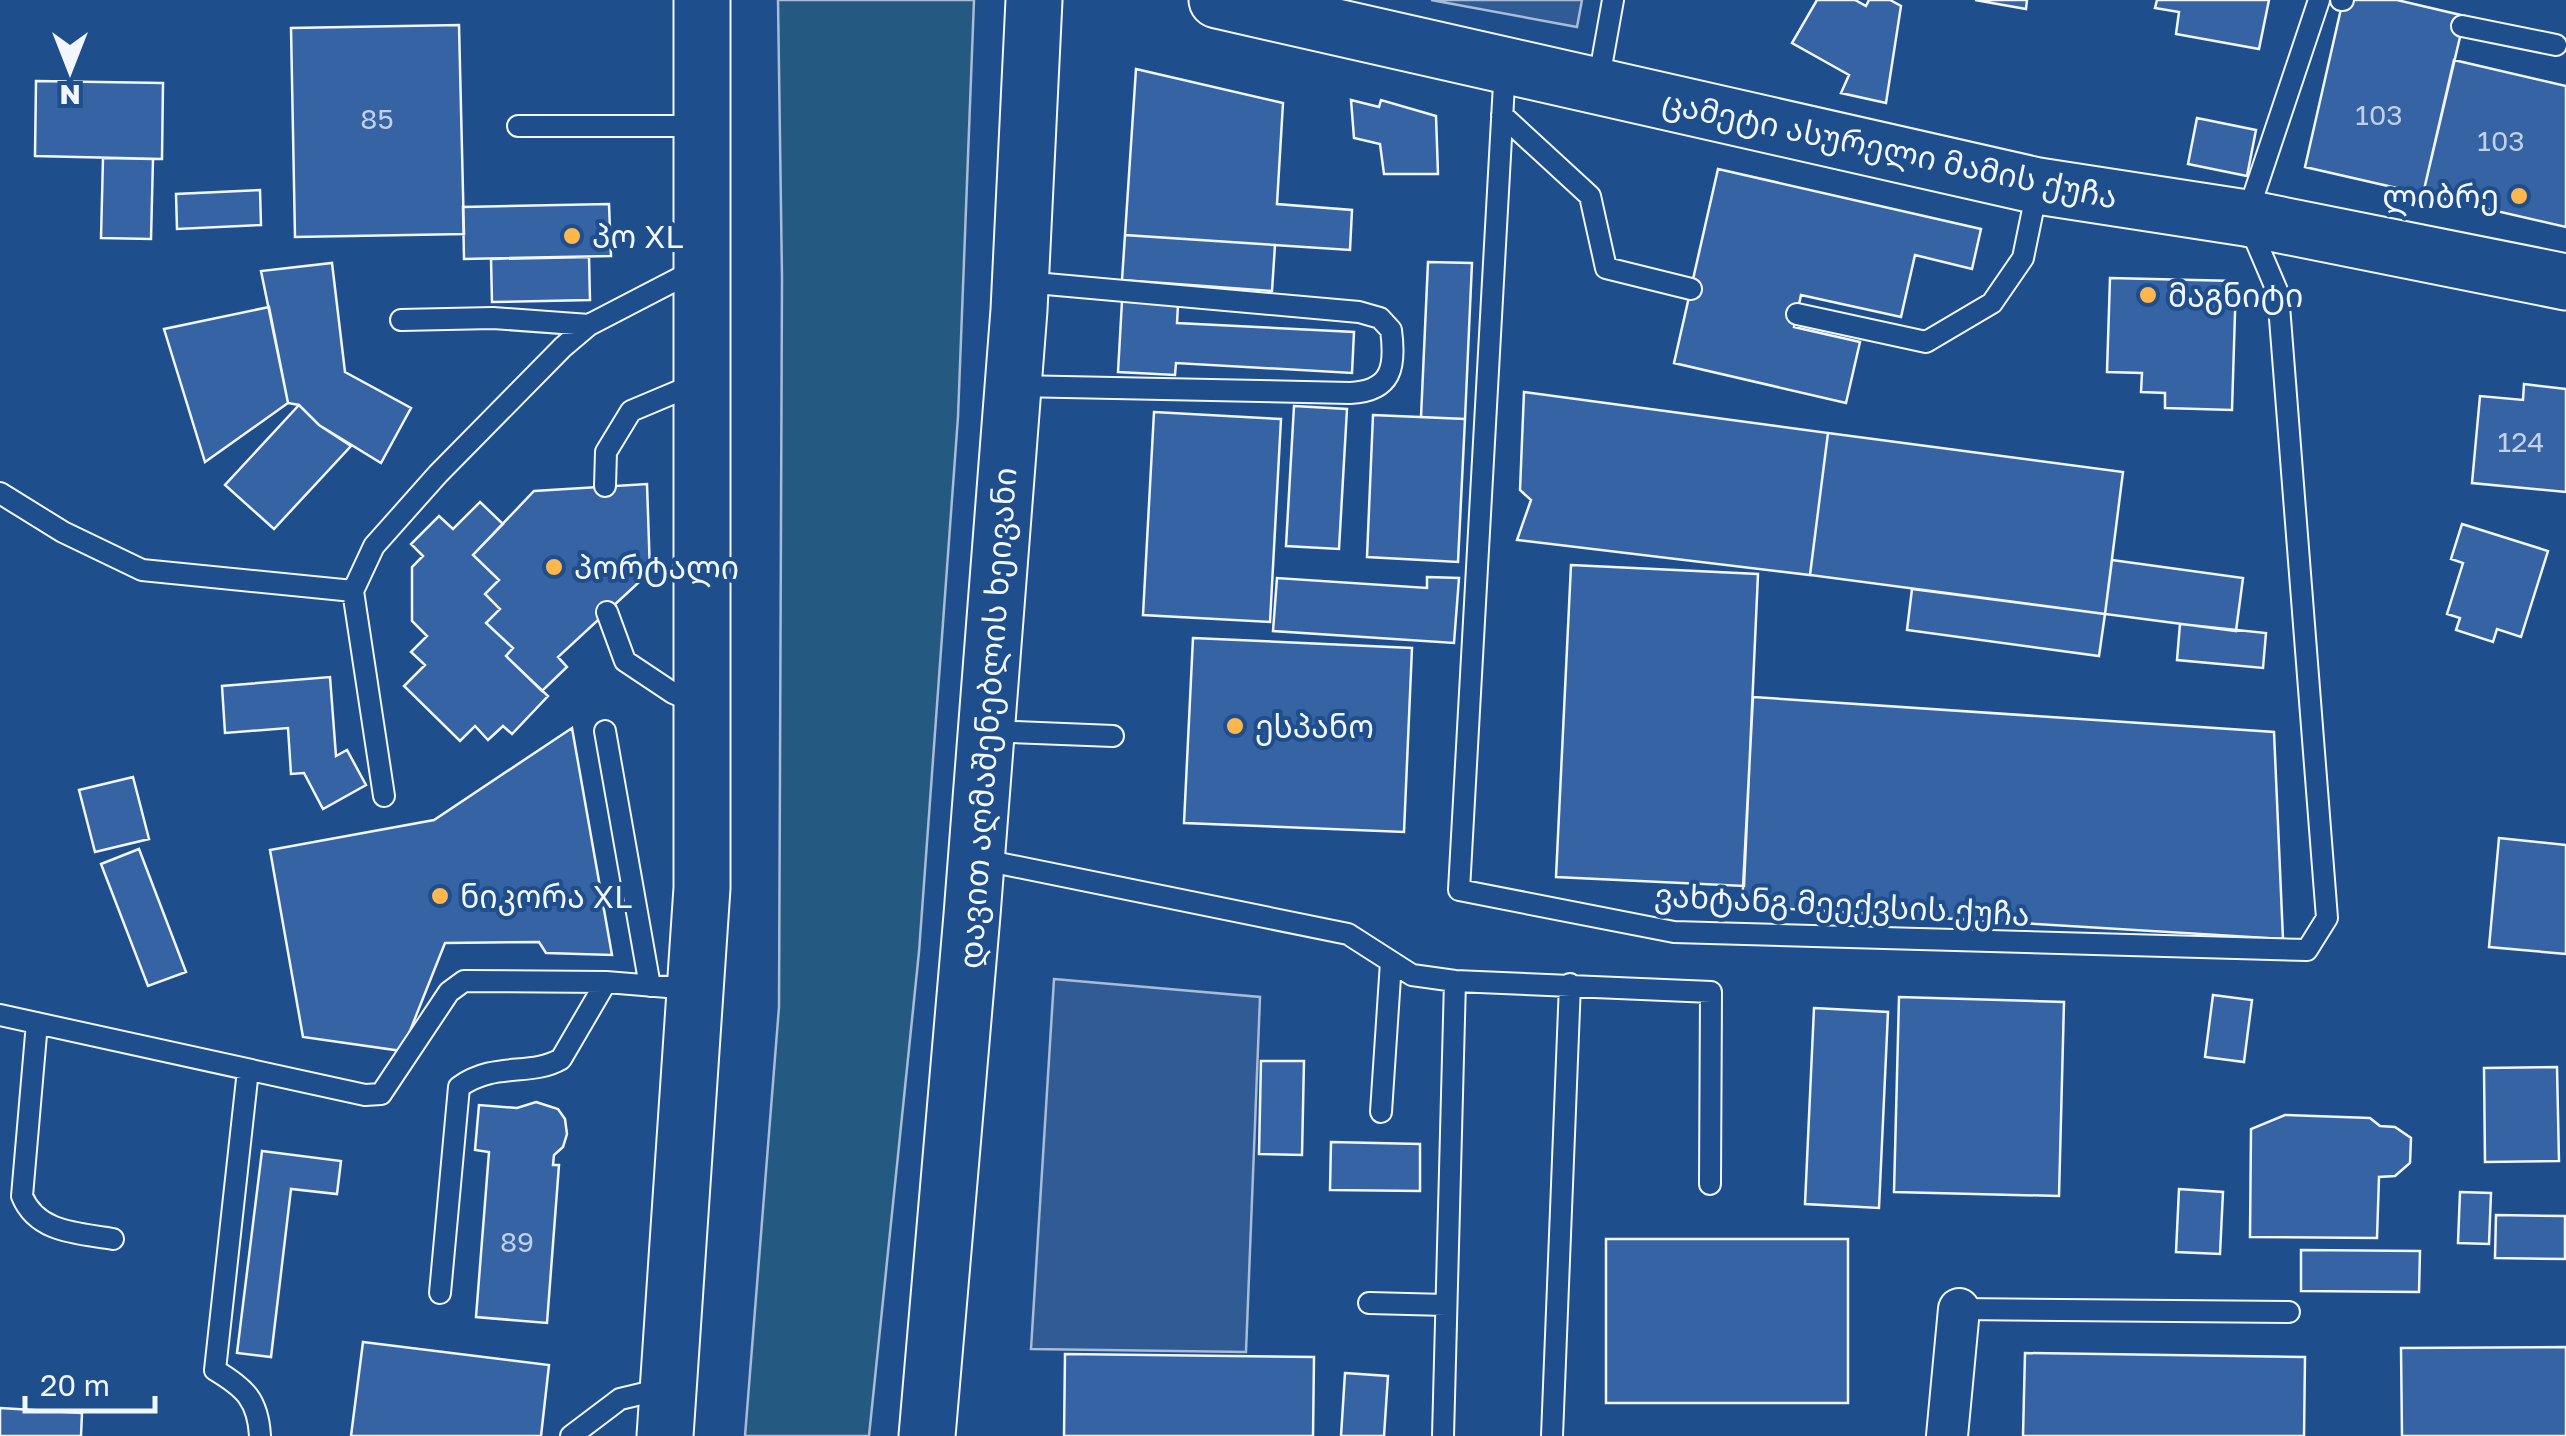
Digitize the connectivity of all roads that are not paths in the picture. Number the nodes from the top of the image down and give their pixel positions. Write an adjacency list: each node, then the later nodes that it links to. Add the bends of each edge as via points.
1 (702, 0): 11 (main road)
2 (1034, 0): 15 (main road, დავით აღმაშენებლის ხეივანი)
3 (1217, 0): 9 (main road, ცამეტი ასურელი მამის ქუჩა)
4 (1613, 0): 8 (lane)
5 (2319, 0): 13 (lane)
6 (2462, 26): 7 (lane)
7 (2556, 45)
8 (1598, 86): 9 (main road, ცამეტი ასურელი მამის ქუჩა); 12 (main road, ცამეტი ასურელი მამის ქუჩა)
9 (1504, 89): 13 (lane, ვახტანგ მეექვსის ქუჩა, via 1459,890 1674,932 2306,950 2327,918 2278,294); 17 (lane, via 1590,196 1606,268)
10 (518, 126): 11 (lane)
11 (702, 126): 14 (main road)
12 (2038, 186): 13 (main road, ცამეტი ასურელი მამის ქუჩა); 18 (lane, via 2024,258 1992,303 1926,342)
13 (2246, 218): 16 (main road, ცამეტი ასურელი მამის ქუჩა)
14 (702, 267): 20 (lane); 21 (main road)
15 (1020, 282): 22 (main road, დავით აღმაშენებლის ხეივანი); 22 (lane, via 1359,312 1380,318 1391,330 1390,371 1382,385 1362,392)
16 (2566, 282)
17 (1691, 289)
18 (1797, 314)
19 (400, 320): 20 (lane)
20 (589, 325): 25 (lane, via 438,474 374,546)
21 (702, 381): 23 (lane, via 631,412 606,452); 27 (main road)
22 (1012, 386): 29 (main road, დავით აღმაშენებლის ხეივანი)
23 (605, 486)
24 (0, 494): 25 (lane, via 142,570)
25 (352, 591): 31 (lane)
26 (607, 612): 27 (lane, via 625,661)
27 (702, 706): 37 (main road, via 702,888)
28 (604, 731): 37 (lane)
29 (986, 731): 30 (lane); 32 (main road, დავით აღმაშენებლის ხეივანი)
30 (1113, 736)
31 (384, 796)
32 (976, 859): 33 (lane, via 1348,934); 52 (main road, დავით აღმაშენებლის ხეივანი)
33 (1391, 962): 34 (lane, via 1412,976); 41 (lane)
34 (1455, 980): 36 (lane); 46 (lane)
35 (606, 982): 37 (lane); 40 (lane, via 464,981 448,992 381,1094); 44 (lane, via 561,1059 550,1066 493,1070 459,1087)
36 (1570, 984): 42 (lane, via 1712,992); 54 (lane)
37 (672, 988): 49 (main road)
38 (0, 1015): 39 (lane)
39 (37, 1023): 40 (lane); 43 (lane, via 22,1196 28,1212 52,1228)
40 (248, 1070): 50 (lane, via 214,1370 236,1383 259,1411)
41 (1381, 1112)
42 (1710, 1184)
43 (112, 1239)
44 (440, 1292)
45 (1369, 1303): 46 (lane)
46 (1446, 1305): 53 (lane)
47 (1959, 1308): 48 (lane); 55 (street)
48 (2289, 1312)
49 (666, 1412): 51 (lane, via 620,1399)
50 (260, 1436)
51 (571, 1436)
52 (928, 1436)
53 (1444, 1436)
54 (1552, 1436)
55 (1947, 1436)

